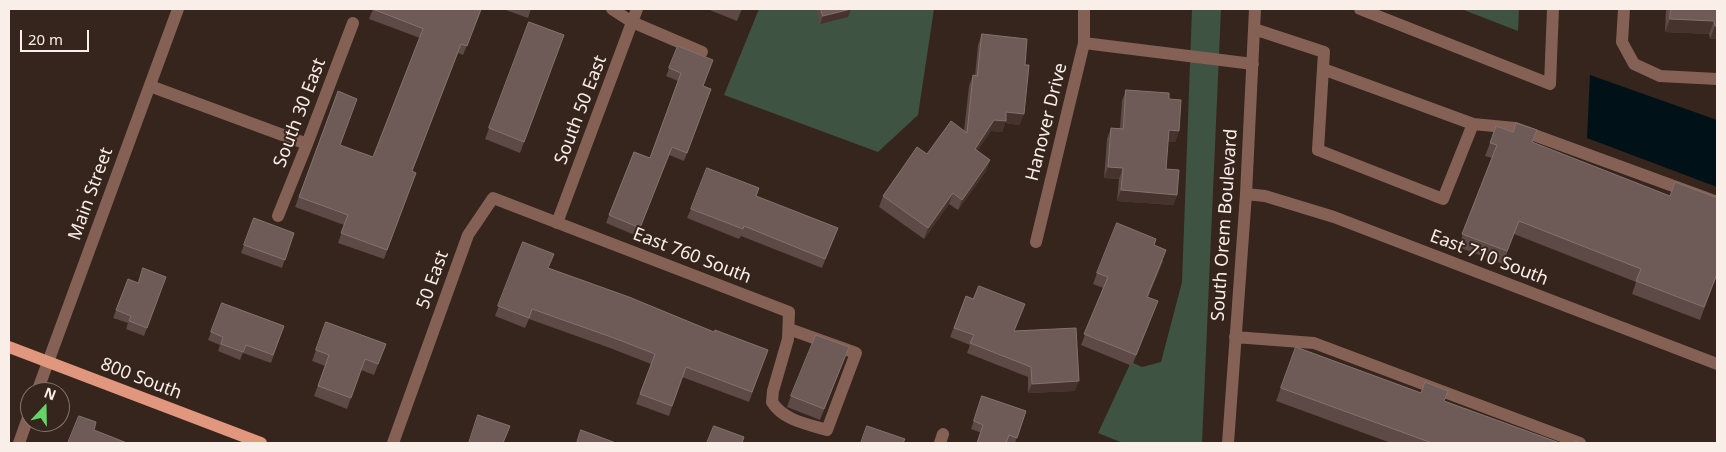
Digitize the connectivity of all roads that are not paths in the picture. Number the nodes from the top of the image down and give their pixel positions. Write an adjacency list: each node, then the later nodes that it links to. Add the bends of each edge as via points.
1 (178, 9): 17 (street, Main Street)
2 (612, 9): 9 (street)
3 (637, 9): 9 (street, South 50 East)
4 (1084, 9): 12 (street, Hanover Drive)
5 (1255, 9): 11 (street, South Orem Boulevard)
6 (1360, 9): 7 (street, via 1550,84)
7 (1553, 9)
8 (1624, 9): 16 (street, via 1622,42 1634,64 1660,76)
9 (632, 22): 13 (street); 23 (street, South 50 East)
10 (353, 23): 19 (street, South 30 East)
11 (1254, 29): 14 (street, South Orem Boulevard); 15 (street, via 1324,52)
12 (1084, 44): 14 (street); 24 (street, Hanover Drive)
13 (702, 52)
14 (1253, 64): 20 (street, South Orem Boulevard)
15 (1323, 69): 18 (street); 18 (street, via 1318,150 1443,199)
16 (1717, 79)
17 (150, 86): 19 (street); 28 (street, Main Street)
18 (1473, 124): 21 (street, via 1515,128)
19 (307, 144): 22 (street, South 30 East)
20 (1246, 194): 26 (street, South Orem Boulevard); 29 (street, East 710 South, via 1265,196 1334,217)
21 (1717, 202)
22 (278, 216)
23 (556, 223): 25 (street, East 760 South, via 789,312); 32 (street, 50 East, via 493,198 468,235)
24 (1036, 242)
25 (789, 334): 25 (street, via 772,402 777,411 792,419 827,430 856,353)
26 (1235, 337): 33 (street, South Orem Boulevard); 34 (street, via 1314,343)
27 (9, 347): 28 (main road, 800 South)
28 (48, 362): 30 (street, Main Street); 31 (main road, 800 South)
29 (1717, 364)
30 (41, 382)
31 (261, 443)
32 (393, 443)
33 (1228, 443)
34 (1580, 443)

